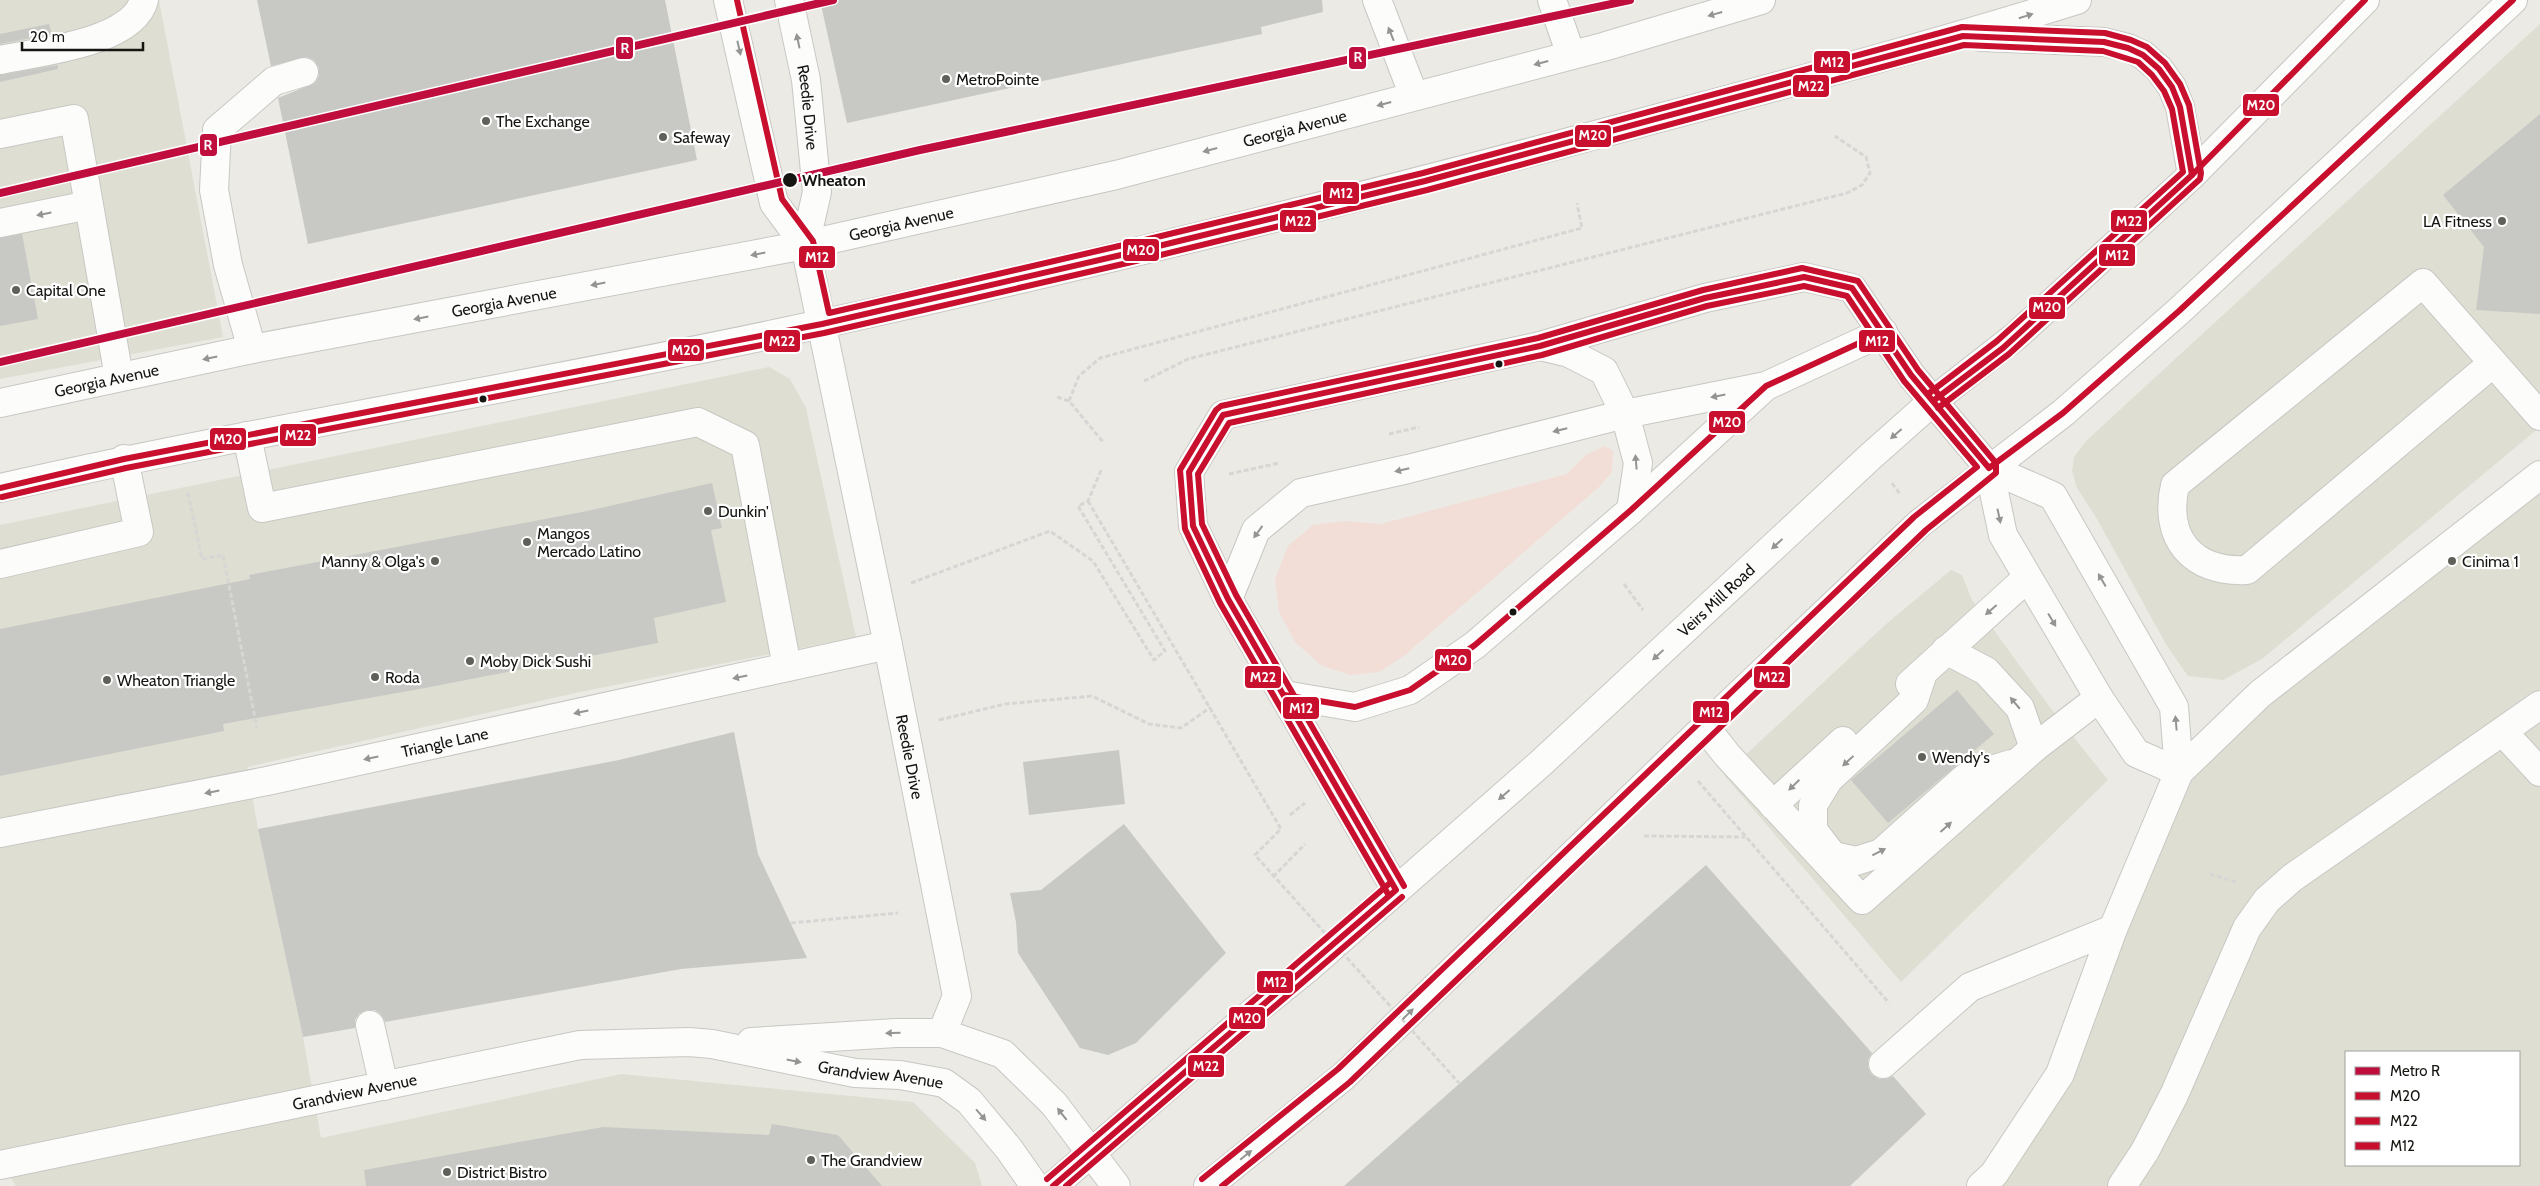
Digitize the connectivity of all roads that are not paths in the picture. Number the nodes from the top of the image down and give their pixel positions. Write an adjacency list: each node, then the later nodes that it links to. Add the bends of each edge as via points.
1 (144, 0): 12 (main road, via 142,8 120,29 86,43)
2 (728, 0): 19 (main road, Reedie Drive, one-way to 19, via 774,203)
3 (789, 0): 19 (main road, Reedie Drive, one-way to 3, via 817,192 806,80)
4 (1377, 0): 14 (main road, one-way to 4)
5 (1552, 0): 11 (main road)
6 (1761, 0): 11 (main road, Georgia Avenue, one-way to 11)
7 (2077, 0): 10 (main road, one-way to 7)
8 (2365, 0): 16 (main road, Veirs Mill Road)
9 (2513, 0): 33 (main road, via 2179,311 2064,413)
10 (1963, 36): 16 (main road, via 2104,42 2143,55 2172,87 2180,107); 20 (main road, via 1426,180)
11 (1570, 55): 14 (main road, Georgia Avenue, one-way to 14)
12 (0, 60)
13 (304, 72): 23 (main road, via 274,81 217,130 214,190 228,265)
14 (1414, 96): 19 (main road, Georgia Avenue, one-way to 19, via 1116,175)
15 (0, 134): 17 (main road, via 74,119)
16 (2192, 175): 27 (main road, Veirs Mill Road, via 2010,342)
17 (89, 205): 18 (main road, one-way to 18); 25 (main road)
18 (0, 223)
19 (806, 245): 20 (main road, Reedie Drive); 23 (main road, Georgia Avenue, one-way to 23)
20 (822, 324): 31 (main road); 40 (main road, Reedie Drive)
21 (1882, 332): 22 (main road, via 1852,288 1804,277 1705,298); 26 (main road); 27 (main road)
22 (1540, 346): 29 (main road, via 1569,353 1604,371); 39 (main road, via 1224,415 1188,472 1193,526)
23 (252, 350): 25 (main road, Georgia Avenue, one-way to 25)
24 (2493, 363): 24 (main road, via 2423,283 2175,485 2171,504 2173,523 2180,541 2193,556 2209,566 2228,571 2247,570); 30 (main road)
25 (119, 377): 28 (main road, Georgia Avenue)
26 (1766, 386): 29 (main road, one-way to 29); 36 (main road)
27 (1933, 401): 33 (main road); 54 (main road, Veirs Mill Road, one-way to 54, via 1541,764)
28 (0, 403)
29 (1625, 414): 36 (main road, one-way to 29, via 1638,464); 39 (main road, one-way to 39, via 1301,493 1256,530)
30 (2540, 416)
31 (247, 436): 32 (main road); 42 (main road, via 262,508 698,422 745,445)
32 (124, 459): 35 (main road); 37 (main road, via 139,532)
33 (1989, 468): 38 (main road, one-way to 38, via 2003,535); 47 (main road, via 1920,523); 50 (main road, one-way to 33, via 2174,707 2057,502 2053,496)
34 (2540, 475): 50 (main road, via 2260,694)
35 (0, 488)
36 (1631, 510): 44 (main road, via 1475,645 1410,690 1355,707)
37 (0, 564)
38 (2027, 578): 41 (main road, one-way to 41); 45 (main road, one-way to 45)
39 (1228, 599): 44 (main road)
40 (888, 645): 42 (main road, Triangle Lane); 57 (main road, Reedie Drive, via 957,996)
41 (1946, 650): 43 (main road); 49 (main road, one-way to 41, via 2020,708 1986,671)
42 (787, 667): 53 (main road, Triangle Lane, one-way to 53, via 277,779)
43 (1923, 673): 49 (main road, one-way to 49, via 1914,700 1829,779 1813,805 1813,830 1833,856 1856,861 1881,853 1964,778); 52 (main road, one-way to 52)
44 (1284, 695): 54 (main road)
45 (2099, 698): 49 (main road); 50 (main road, via 2136,753)
46 (2540, 705): 48 (main road)
47 (1704, 727): 52 (main road); 66 (main road, one-way to 47, via 1344,1076)
48 (2503, 732): 51 (main road); 68 (main road, via 2292,878 2267,900 2247,928 2174,1095 2149,1144)
49 (2027, 754): 52 (main road, one-way to 49, via 1862,900)
50 (2180, 772): 55 (main road)
51 (2540, 772)
52 (1773, 805)
53 (0, 833)
54 (1396, 890): 61 (main road, Veirs Mill Road)
55 (2113, 929): 59 (main road, via 1970,987); 67 (main road, via 2060,1074 1994,1174)
56 (370, 1025): 60 (main road)
57 (942, 1033): 58 (main road, Grandview Avenue, one-way to 58); 61 (main road, one-way to 57, via 1054,1104 1003,1054)
58 (712, 1044): 60 (main road, Grandview Avenue, via 580,1045); 63 (main road, Grandview Avenue, one-way to 63, via 855,1073 900,1075 944,1083 969,1101 1009,1148)
59 (1883, 1064)
60 (384, 1086): 62 (main road, Grandview Avenue)
61 (1092, 1152): 64 (main road, Veirs Mill Road); 65 (main road)
62 (0, 1165)
63 (1035, 1186)
64 (1053, 1186)
65 (1116, 1186)
66 (1208, 1186)
67 (1981, 1186)
68 (2122, 1186)

